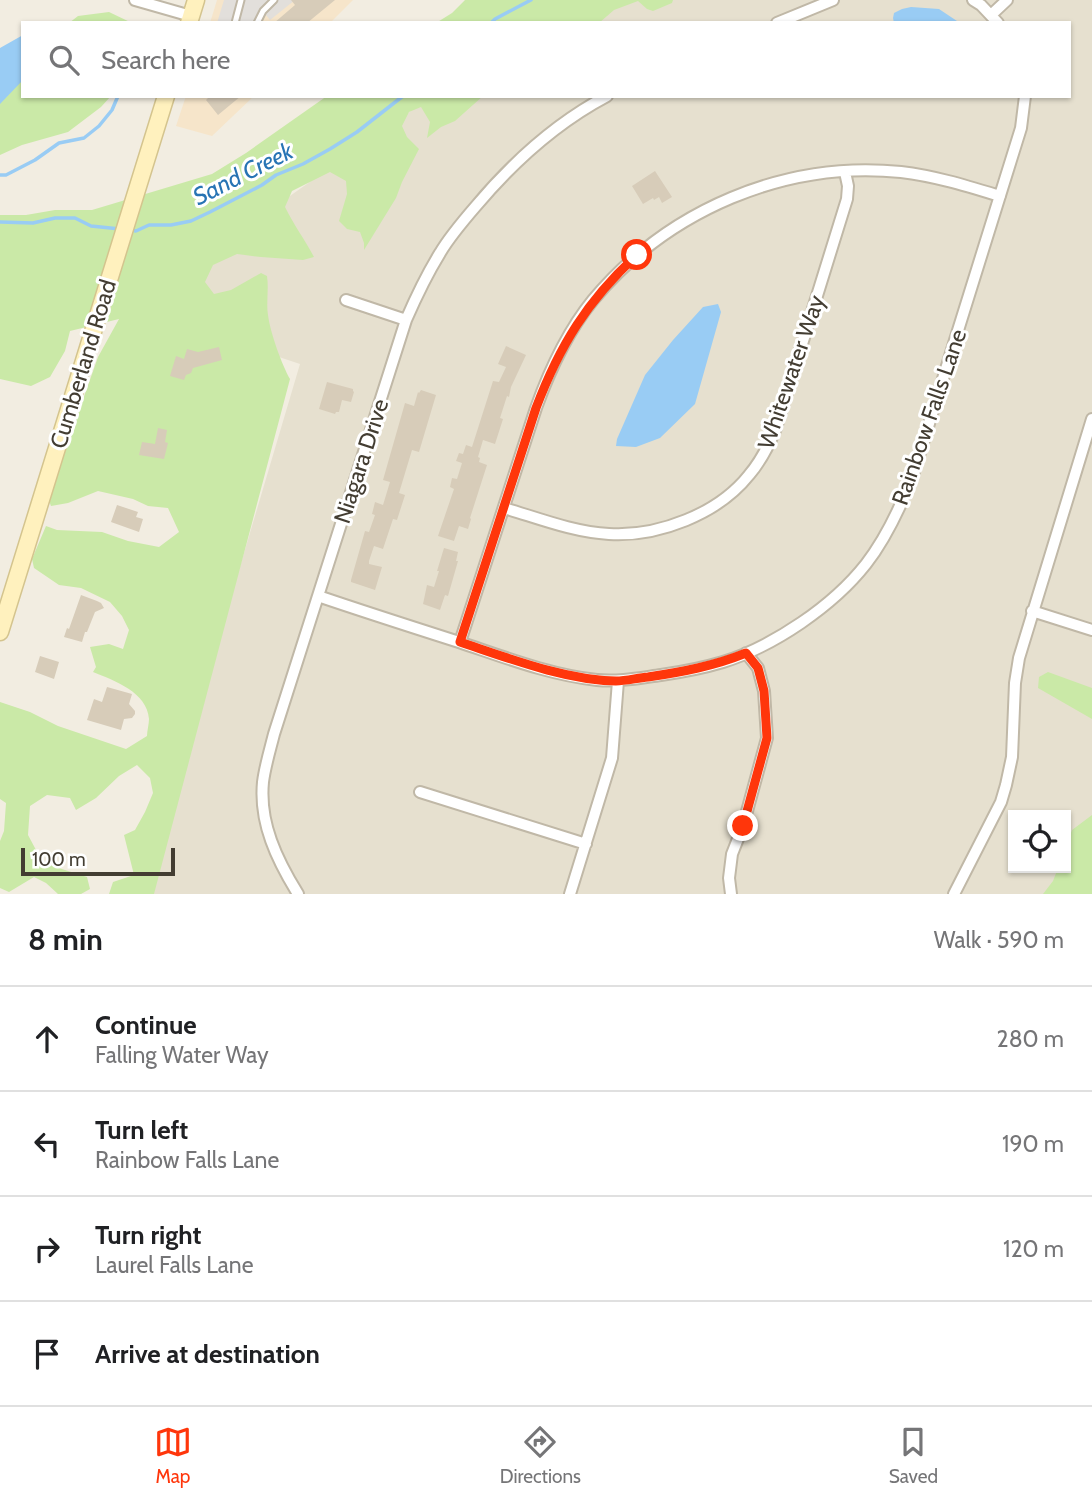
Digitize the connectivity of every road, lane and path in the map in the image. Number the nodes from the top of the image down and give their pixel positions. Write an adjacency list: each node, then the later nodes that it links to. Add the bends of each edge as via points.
1 (135, 0): 7 (street)
2 (241, 0): 9 (lane)
3 (273, 0): 10 (lane)
4 (833, 0): 11 (street)
5 (973, 0): 8 (street)
6 (1007, 0): 8 (street)
7 (192, 13)
8 (995, 19)
9 (236, 21)
10 (258, 21)
11 (782, 21)
12 (165, 98): 24 (main road, Cumberland Road)
13 (604, 98): 18 (street, Niagara Drive, via 551,133 496,183 440,252)
14 (1025, 98): 16 (street, Rainbow Falls Lane, via 1021,128)
15 (845, 172): 16 (street, via 923,175); 20 (street, via 772,183 730,198 667,233 620,270 582,316 549,373); 20 (street, Whitewater Way, via 847,199 776,428 762,457 733,492 705,511 643,532 578,530)
16 (1000, 196): 26 (street, Rainbow Falls Lane, via 901,506 865,565 838,594 806,619)
17 (346, 300): 18 (street)
18 (406, 320): 21 (street, Niagara Drive)
19 (1092, 419): 22 (street)
20 (504, 508): 25 (street)
21 (318, 596): 25 (street, Rainbow Falls Lane); 30 (street, Niagara Drive, via 263,782 271,841)
22 (1032, 611): 23 (street); 33 (street, via 1017,666 1006,785)
23 (1092, 630)
24 (0, 632)
25 (460, 642): 27 (street, Rainbow Falls Lane, via 554,671)
26 (746, 653): 27 (street, Rainbow Falls Lane, via 681,672); 32 (street, via 758,668 764,691 767,738 732,854)
27 (618, 681): 29 (street, via 612,758)
28 (420, 792): 29 (street)
29 (586, 844): 31 (street)
30 (298, 894)
31 (570, 894)
32 (731, 894)
33 (954, 894)

